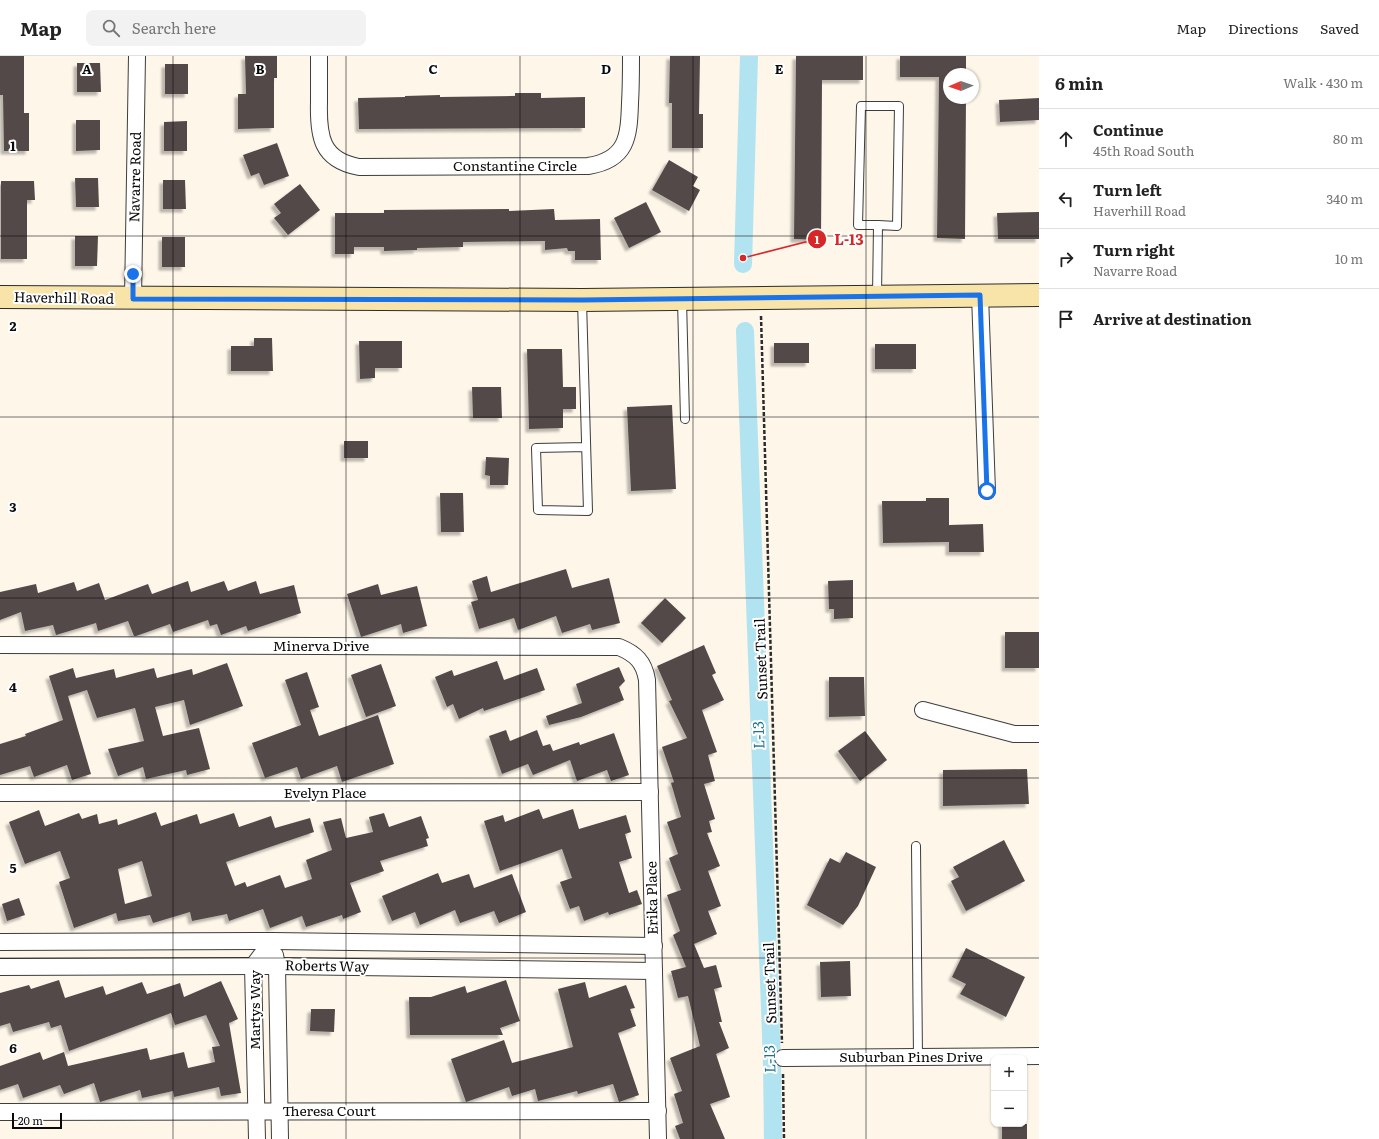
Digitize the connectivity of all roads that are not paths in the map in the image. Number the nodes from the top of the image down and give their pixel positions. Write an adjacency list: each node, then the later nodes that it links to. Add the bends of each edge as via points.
1 (136, 56): 9 (street, Navarre Road)
2 (319, 56): 3 (street, Constantine Circle, via 318,124 321,139 335,158 359,167 600,164 612,159 621,150 627,138 630,126)
3 (631, 56)
4 (878, 225): 4 (lane, via 897,226 899,106 861,106 858,225); 7 (lane)
5 (980, 295): 6 (street, Haverhill Road); 7 (street, Haverhill Road); 14 (street)
6 (1039, 295)
7 (877, 297): 10 (street, Haverhill Road)
8 (0, 298): 9 (street, Haverhill Road)
9 (133, 299): 11 (street, Haverhill Road)
10 (682, 299): 11 (street, Haverhill Road); 12 (lane)
11 (582, 300): 13 (lane)
12 (685, 419)
13 (586, 447): 13 (lane, via 588,511 538,510 536,448)
14 (987, 491)
15 (0, 645): 16 (street, Minerva Drive, via 619,647 630,651)
16 (639, 659): 19 (street, Erika Place, via 645,669 647,680)
17 (923, 710): 18 (street, via 1014,734)
18 (1039, 734)
19 (650, 792): 20 (street, Evelyn Place); 24 (street, Erika Place)
20 (0, 794)
21 (916, 846): 30 (lane)
22 (272, 941): 23 (street, Roberts Way); 24 (street, Roberts Way); 25 (street, Martys Way); 26 (street, Martys Way)
23 (0, 942)
24 (654, 946): 28 (street, Erika Place)
25 (253, 966): 26 (street, Roberts Way); 27 (street, Roberts Way); 32 (street, Martys Way)
26 (277, 966): 28 (street, Roberts Way); 33 (street, Martys Way)
27 (0, 967)
28 (654, 971): 34 (street, Erika Place)
29 (1039, 1056): 30 (street, Suburban Pines Drive)
30 (918, 1057): 31 (street, Suburban Pines Drive)
31 (782, 1058)
32 (257, 1111): 33 (street, Theresa Court); 35 (street, Theresa Court); 36 (street, Martys Way)
33 (280, 1111): 34 (street, Theresa Court); 37 (street, Martys Way)
34 (658, 1111): 38 (street, Erika Place)
35 (0, 1112)
36 (257, 1139)
37 (280, 1139)
38 (658, 1139)

